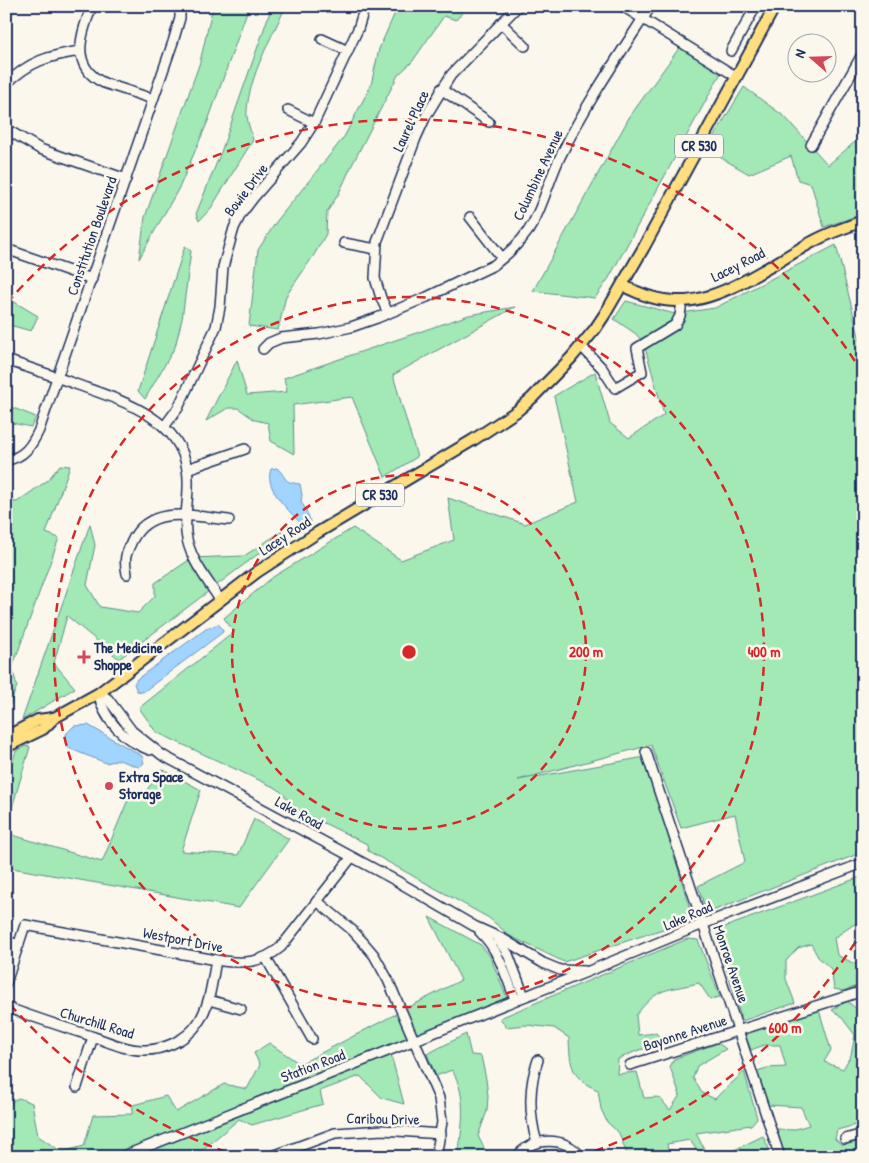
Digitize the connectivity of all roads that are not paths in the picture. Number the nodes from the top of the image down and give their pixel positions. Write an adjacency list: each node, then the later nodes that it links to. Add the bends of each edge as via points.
1 (92, 6): 13 (street, via 81,35)
2 (180, 6): 22 (street, Constitution Boulevard, via 178,27)
3 (365, 6): 14 (street, Bowie Drive)
4 (518, 6): 10 (street, Laurel Place)
5 (622, 6): 9 (street)
6 (651, 6): 9 (street, Columbine Avenue)
7 (756, 6): 15 (street)
8 (775, 6): 19 (main road, CR 530)
9 (643, 19): 19 (street); 34 (street, Columbine Avenue, via 561,154 532,225)
10 (501, 22): 12 (street); 21 (street, Laurel Place)
11 (322, 39): 14 (street)
12 (525, 46)
13 (80, 51): 20 (street, via 45,57 24,68); 22 (street, via 87,68 97,79)
14 (348, 51): 25 (street, Bowie Drive)
15 (731, 51)
16 (863, 53): 17 (street)
17 (854, 69): 18 (street); 27 (street)
18 (863, 73)
19 (737, 77): 36 (main road, CR 530)
20 (6, 84)
21 (441, 89): 24 (street); 33 (street, Laurel Place, via 416,138 383,222)
22 (154, 99): 28 (street, Constitution Boulevard)
23 (288, 110): 25 (street)
24 (489, 122)
25 (314, 123): 43 (street, Bowie Drive, via 241,214 234,228 223,267 216,327 178,408)
26 (6, 129): 28 (street, via 40,149)
27 (811, 145)
28 (126, 180): 35 (street, Constitution Boulevard)
29 (470, 217): 34 (street)
30 (863, 221): 37 (main road, Lacey Road, via 817,240 739,284 707,297)
31 (344, 243): 33 (street)
32 (6, 249): 35 (street)
33 (376, 249): 38 (street, Laurel Place, via 375,278)
34 (502, 258): 38 (street, Columbine Avenue, via 494,265)
35 (92, 279): 42 (street, Constitution Boulevard)
36 (622, 286): 37 (main road, Lacey Road, via 640,294); 39 (main road, CR 530)
37 (682, 301): 39 (street, via 676,325 638,348 642,372 615,388)
38 (388, 313): 40 (street, Columbine Avenue, via 351,327 273,340)
39 (581, 346): 50 (main road, Lacey Road / CR 530, via 517,411 303,541)
40 (263, 349)
41 (6, 360): 42 (street)
42 (58, 378): 43 (street, via 129,404); 45 (street, Constitution Boulevard, via 34,440 25,452)
43 (164, 427): 46 (street, via 178,444)
44 (245, 449): 46 (street)
45 (6, 460)
46 (187, 469): 47 (street)
47 (186, 515): 48 (street); 49 (street, via 161,516 138,529 125,559); 50 (street, via 186,533 192,556)
48 (229, 520)
49 (127, 574)
50 (220, 600): 51 (main road, Lacey Road / CR 530)
51 (99, 694): 52 (main road, Lacey Road / CR 530); 56 (street, Lake Road, via 100,704 127,739)
52 (54, 718): 53 (main road, Lacey Road / CR 530, via 38,720); 54 (main road, Lacey Road / CR 530, via 42,729)
53 (6, 737)
54 (6, 747)
55 (646, 752): 59 (street, Monroe Avenue)
56 (351, 858): 58 (street, Westport Drive); 60 (street, Lake Road)
57 (863, 863): 59 (street, Lake Road)
58 (318, 901): 64 (street, Westport Drive, via 281,947); 76 (street, via 352,930 374,955)
59 (703, 924): 66 (street, Lake Road); 73 (street, Monroe Avenue)
60 (474, 926): 61 (street, Lake Road); 69 (street, Lake Road, via 493,947)
61 (496, 936): 66 (street, Lake Road, via 552,968); 69 (street, via 508,954)
62 (6, 941): 63 (street)
63 (19, 945): 65 (street, Westport Drive, via 25,925); 67 (street, Westport Drive)
64 (266, 958): 65 (street, Westport Drive, via 245,963); 75 (street)
65 (216, 960): 70 (street, Churchill Road)
66 (590, 971): 69 (street, Lake Road)
67 (6, 983)
68 (863, 991): 73 (street, Bayonne Avenue)
69 (520, 998): 76 (street, Station Road)
70 (208, 1000): 72 (street); 74 (street, Churchill Road, via 197,1025 187,1035 166,1046 140,1050)
71 (6, 1007): 74 (street, Churchill Road)
72 (241, 1009)
73 (739, 1030): 78 (street, Bayonne Avenue); 89 (street, Monroe Avenue)
74 (93, 1037): 79 (street)
75 (312, 1039)
76 (415, 1040): 80 (street, via 438,1098); 84 (street, Station Road)
77 (538, 1060): 83 (street, via 530,1094)
78 (630, 1065)
79 (77, 1087)
80 (441, 1134): 85 (street, Caribou Drive, via 383,1130 335,1133); 86 (street)
81 (863, 1134): 82 (street)
82 (845, 1139)
83 (537, 1143): 87 (street, via 525,1148); 88 (street, via 556,1142 576,1150)
84 (120, 1157)
85 (270, 1157)
86 (436, 1157)
87 (517, 1157)
88 (581, 1157)
89 (780, 1157)

